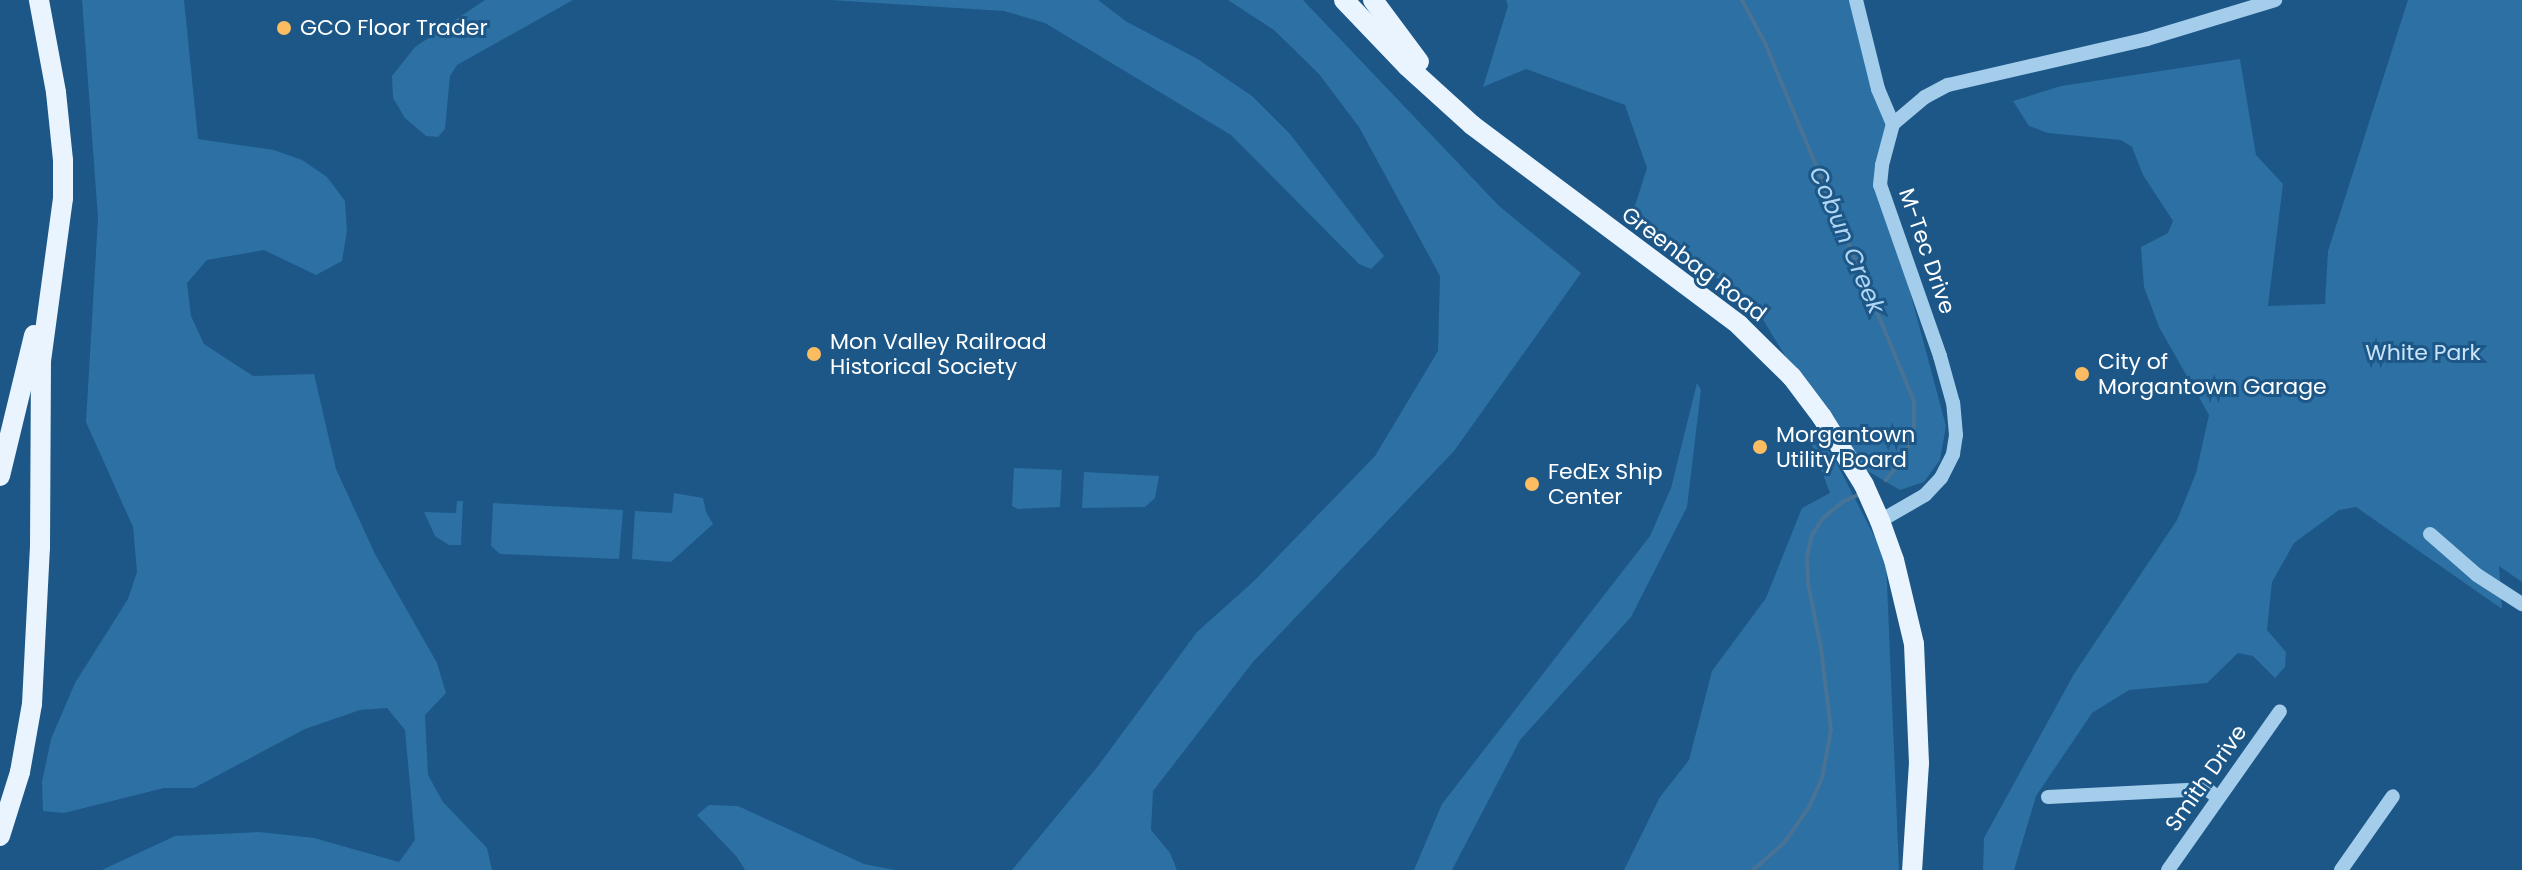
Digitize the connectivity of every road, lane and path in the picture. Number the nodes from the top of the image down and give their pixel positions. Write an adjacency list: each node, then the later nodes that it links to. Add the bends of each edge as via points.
1 (39, 0): 8 (main road, via 63,160 62,210)
2 (1344, 0): 6 (main road, Greenbag Road)
3 (1373, 0): 6 (main road, Greenbag Road)
4 (1856, 0): 7 (street, via 1878,89)
5 (2275, 0): 7 (street, via 2147,39 1948,85)
6 (1453, 107): 12 (main road, Greenbag Road, via 1530,171 1708,299 1761,346 1822,417)
7 (1893, 124): 12 (street, M-Tec Drive, via 1880,185 1940,356 1956,435 1941,478 1925,495)
8 (49, 289): 9 (main road); 10 (main road)
9 (13, 426): 10 (main road); 11 (main road)
10 (40, 431): 19 (main road, via 32,704 20,772)
11 (0, 476)
12 (1880, 521): 20 (main road, Greenbag Road, via 1905,598 1916,657 1919,763)
13 (2430, 534): 14 (street, via 2477,575)
14 (2522, 604)
15 (2280, 711): 18 (street, Smith Drive)
16 (2393, 796): 22 (street)
17 (2048, 797): 18 (street, via 2207,789)
18 (2218, 798): 21 (street, Smith Drive)
19 (0, 836)
20 (1912, 870)
21 (2168, 870)
22 (2341, 870)

